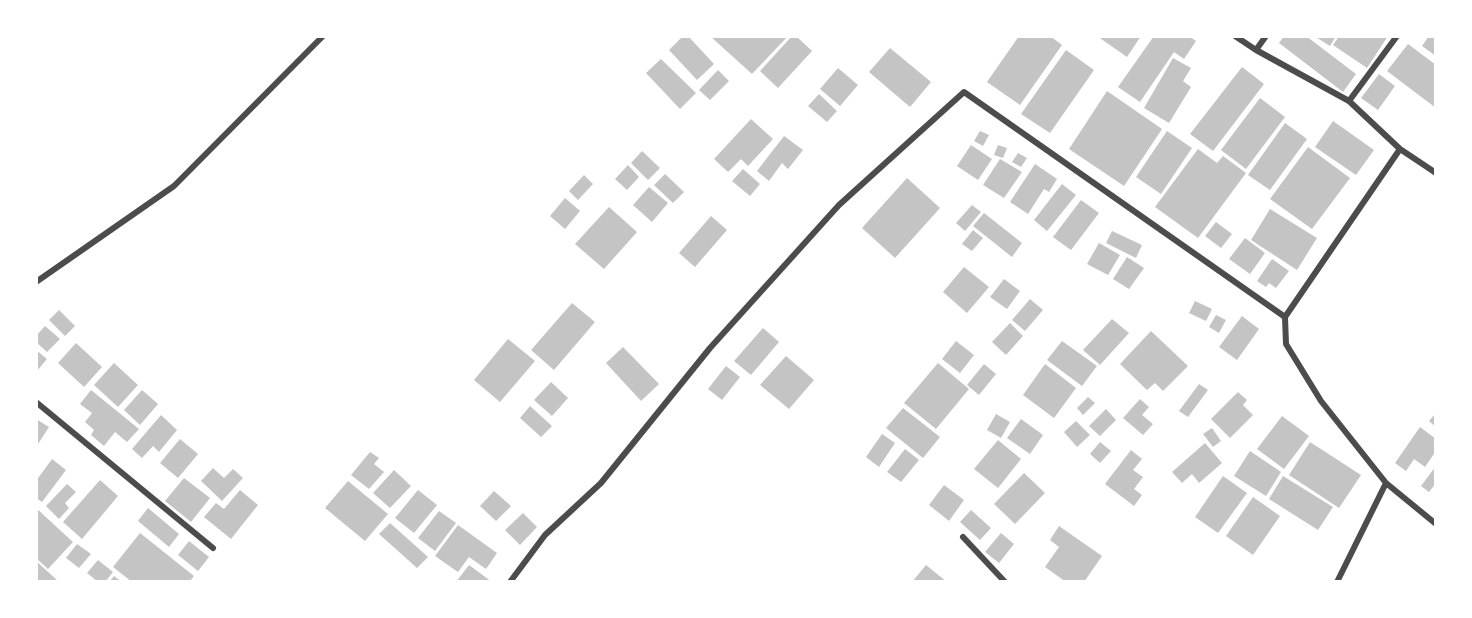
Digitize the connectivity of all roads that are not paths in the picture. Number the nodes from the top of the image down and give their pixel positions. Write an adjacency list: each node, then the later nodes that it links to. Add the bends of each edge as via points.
1 (323, 36): 9 (street, via 174,186)
2 (1235, 36): 5 (street)
3 (1266, 36): 5 (street)
4 (1397, 36): 6 (street)
5 (1256, 50): 6 (street)
6 (1348, 101): 7 (street)
7 (1400, 149): 8 (street); 10 (street)
8 (1436, 173)
9 (36, 282)
10 (1285, 317): 12 (street, via 1286,344 1315,391); 16 (street, via 964,92 839,205 710,348 601,483 545,535)
11 (36, 402): 15 (street)
12 (1386, 483): 13 (street); 18 (street)
13 (1436, 524)
14 (963, 537): 17 (street)
15 (213, 548)
16 (510, 582)
17 (1005, 582)
18 (1337, 582)

